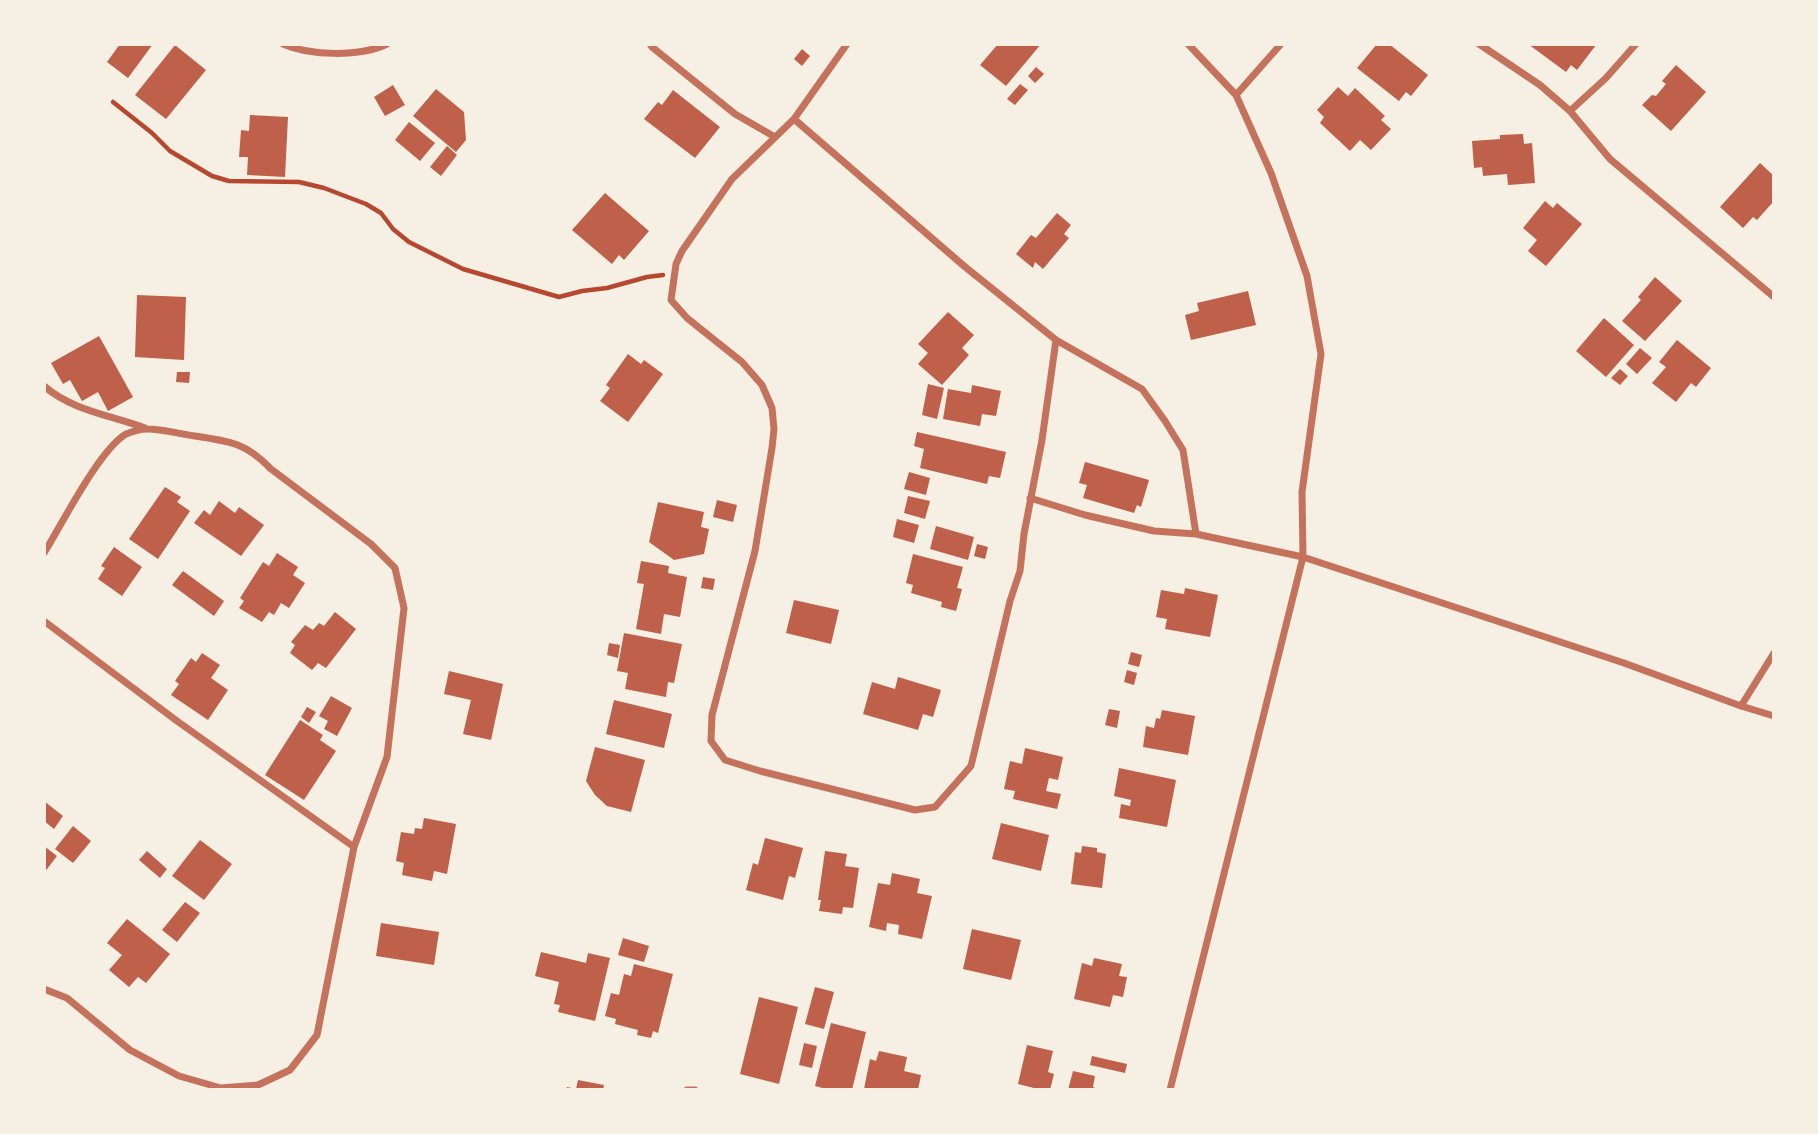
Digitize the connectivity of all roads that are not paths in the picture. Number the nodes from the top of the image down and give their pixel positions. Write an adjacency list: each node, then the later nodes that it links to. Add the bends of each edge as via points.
1 (283, 44): 2 (street, via 323,53)
2 (387, 44)
3 (650, 44): 12 (street, via 735,114)
4 (847, 44): 11 (street)
5 (1188, 44): 9 (street)
6 (1281, 44): 9 (street)
7 (1479, 44): 10 (street)
8 (1636, 44): 10 (street)
9 (1236, 95): 20 (street, via 1271,173 1307,276 1321,354 1302,492)
10 (1570, 111): 13 (street, via 1610,159)
11 (794, 119): 12 (street); 14 (street)
12 (775, 137): 17 (street, via 732,179 682,250 671,299 742,362 762,385 772,408 772,448 755,551 712,715 711,741 725,760 915,810 935,807 971,766 1020,571)
13 (1774, 297)
14 (1056, 340): 17 (street); 18 (street, via 1142,389 1183,450)
15 (44, 386): 16 (street, via 77,407)
16 (145, 429): 19 (street, via 127,434 114,445); 25 (street, via 242,445 371,544 395,568 404,608 387,757)
17 (1030, 498): 18 (street, via 1154,531)
18 (1196, 534): 20 (street)
19 (44, 553)
20 (1303, 556): 23 (street); 29 (street)
21 (44, 621): 25 (street)
22 (1774, 653): 23 (street)
23 (1741, 706): 24 (street)
24 (1774, 716)
25 (354, 847): 26 (street, via 317,1035 290,1070 258,1085 221,1088 179,1076 131,1050 67,998)
26 (44, 989)
27 (687, 1090): 28 (street)
28 (695, 1090)
29 (1170, 1090)

